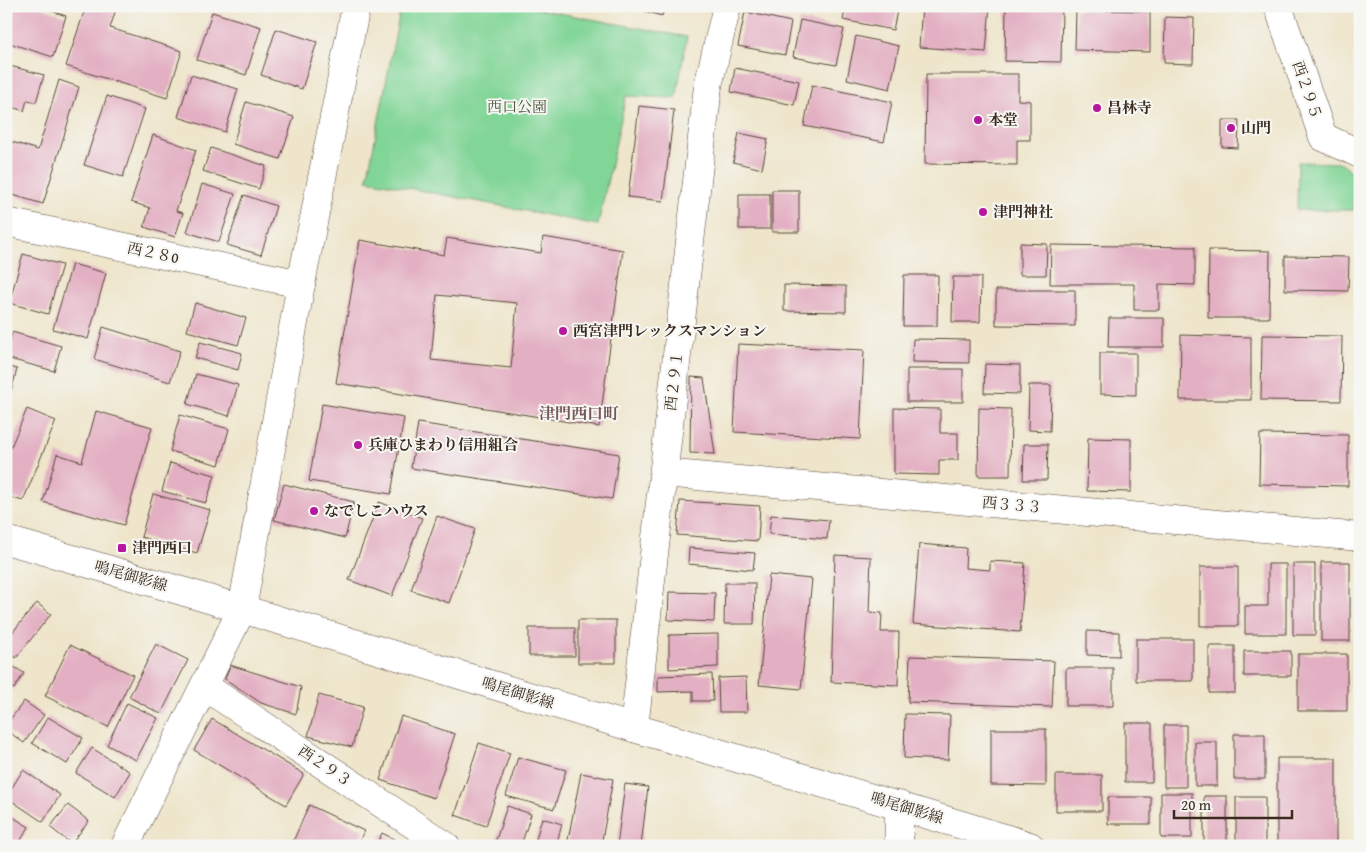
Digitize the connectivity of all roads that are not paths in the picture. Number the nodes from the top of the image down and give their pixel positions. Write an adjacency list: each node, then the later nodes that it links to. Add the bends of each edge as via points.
1 (356, 6): 6 (street)
2 (727, 6): 7 (street, 西２９１, via 708,86)
3 (1278, 6): 4 (street, 西２９５, via 1323,137)
4 (1360, 154)
5 (6, 222): 6 (street, 西２８0)
6 (300, 284): 10 (street)
7 (664, 473): 8 (street, 西３３３); 12 (street, 西２９１)
8 (1360, 537)
9 (6, 540): 10 (street, 鳴尾御影線)
10 (242, 609): 11 (street); 12 (street, 鳴尾御影線)
11 (204, 686): 14 (street); 15 (street, 西２９３)
12 (634, 728): 13 (street, 鳴尾御影線)
13 (899, 805): 16 (street); 17 (street, 鳴尾御影線)
14 (126, 846)
15 (446, 846)
16 (899, 846)
17 (1030, 846)

